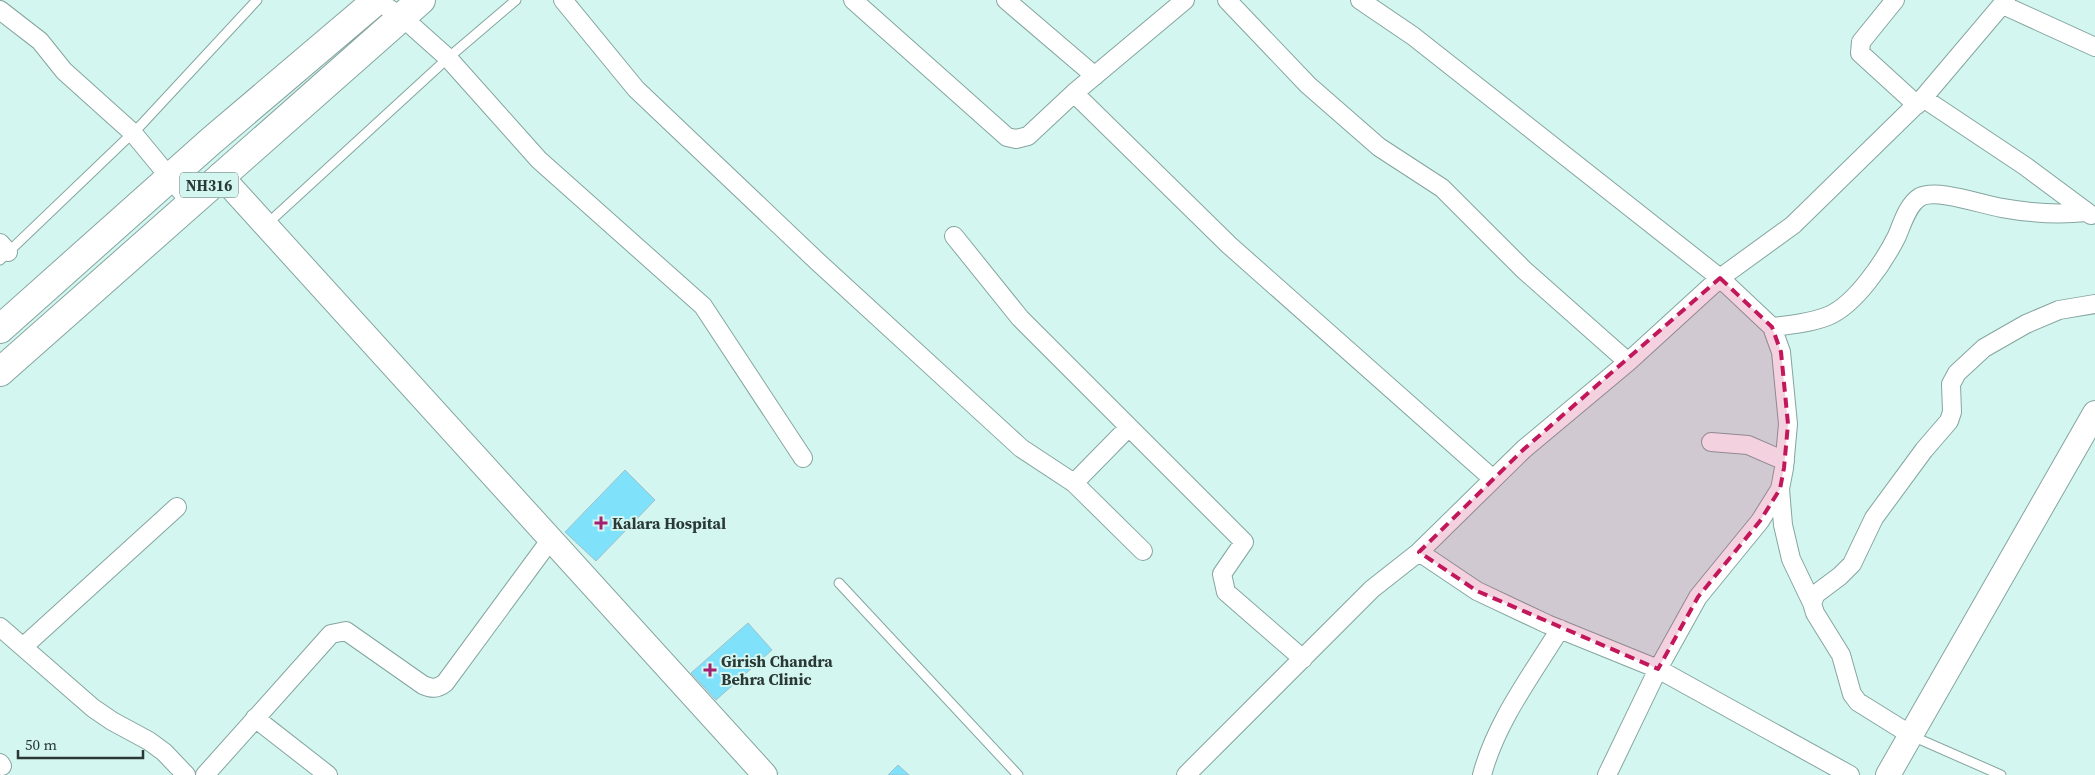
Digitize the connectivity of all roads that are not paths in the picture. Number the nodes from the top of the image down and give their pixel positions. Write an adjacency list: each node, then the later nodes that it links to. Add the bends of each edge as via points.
1 (257, 0): 19 (lane)
2 (376, 0): 12 (street); 21 (highway, NH316)
3 (516, 0): 15 (lane)
4 (563, 0): 39 (street, via 636,89 818,262 1021,448)
5 (853, 0): 17 (street, via 1007,138 1028,136)
6 (1006, 0): 16 (street)
7 (1185, 0): 16 (street)
8 (1227, 0): 31 (street, via 1308,85 1379,147 1442,188 1524,270)
9 (1360, 0): 27 (street, via 1413,36)
10 (1895, 0): 18 (street, via 1861,42 1860,53)
11 (1998, 4): 14 (street); 18 (street)
12 (411, 8): 15 (street); 20 (highway, NH316)
13 (0, 10): 19 (street, via 40,41 64,71)
14 (2095, 47)
15 (448, 58): 24 (lane); 36 (street, via 539,160 703,306)
16 (1095, 76): 17 (street)
17 (1074, 93): 38 (street, via 1229,245)
18 (1920, 101): 23 (street, via 2026,166); 27 (street, via 1793,225)
19 (133, 133): 21 (street); 26 (lane)
20 (220, 175): 22 (highway, NH316); 24 (main road)
21 (169, 178): 22 (street); 30 (highway, NH316)
22 (190, 202): 32 (highway, NH316)
23 (2091, 214): 29 (street, via 2003,208 1943,196 1920,197 1872,275 1844,305 1813,321)
24 (266, 225): 42 (main road)
25 (954, 236): 34 (street, via 1020,318)
26 (3, 251)
27 (1720, 278): 29 (street); 31 (street)
28 (2095, 304): 46 (street, via 2059,310 2026,324 1984,348 1957,373 1951,384 1952,412 1949,421 1874,518 1852,564 1816,594)
29 (1772, 328): 37 (street, via 1781,352 1785,381 1788,424)
30 (0, 329)
31 (1628, 362): 38 (street)
32 (0, 372)
33 (2095, 413): 53 (main road)
34 (1128, 428): 39 (street); 50 (street, via 1244,542 1222,574 1226,592)
35 (1711, 442): 37 (street, via 1748,445)
36 (803, 458)
37 (1785, 461): 40 (street)
38 (1493, 479): 44 (street)
39 (1074, 483): 43 (street)
40 (1780, 489): 46 (street, via 1783,525 1791,559); 51 (street, via 1760,521 1698,597)
41 (177, 507): 49 (street)
42 (551, 539): 52 (street, via 445,683 438,688 423,685 353,635 338,631 331,634); 58 (main road)
43 (1143, 551)
44 (1419, 552): 48 (street, via 1477,592); 50 (street, via 1372,589)
45 (839, 583): 54 (lane)
46 (1812, 603): 53 (street, via 1841,655 1852,694 1858,702)
47 (0, 627): 49 (street)
48 (1560, 630): 51 (street); 62 (street, via 1489,748)
49 (24, 647): 55 (street, via 93,708 149,740)
50 (1303, 659): 61 (street)
51 (1658, 669): 63 (street); 64 (street)
52 (255, 718): 56 (street); 57 (street)
53 (1910, 736): 65 (main road); 66 (lane)
54 (1010, 766): 59 (lane); 60 (lane)
55 (186, 775)
56 (205, 775)
57 (328, 775)
58 (765, 775)
59 (1003, 775)
60 (1018, 775)
61 (1186, 775)
62 (1482, 775)
63 (1607, 775)
64 (1850, 775)
65 (1888, 775)
66 (2000, 775)

